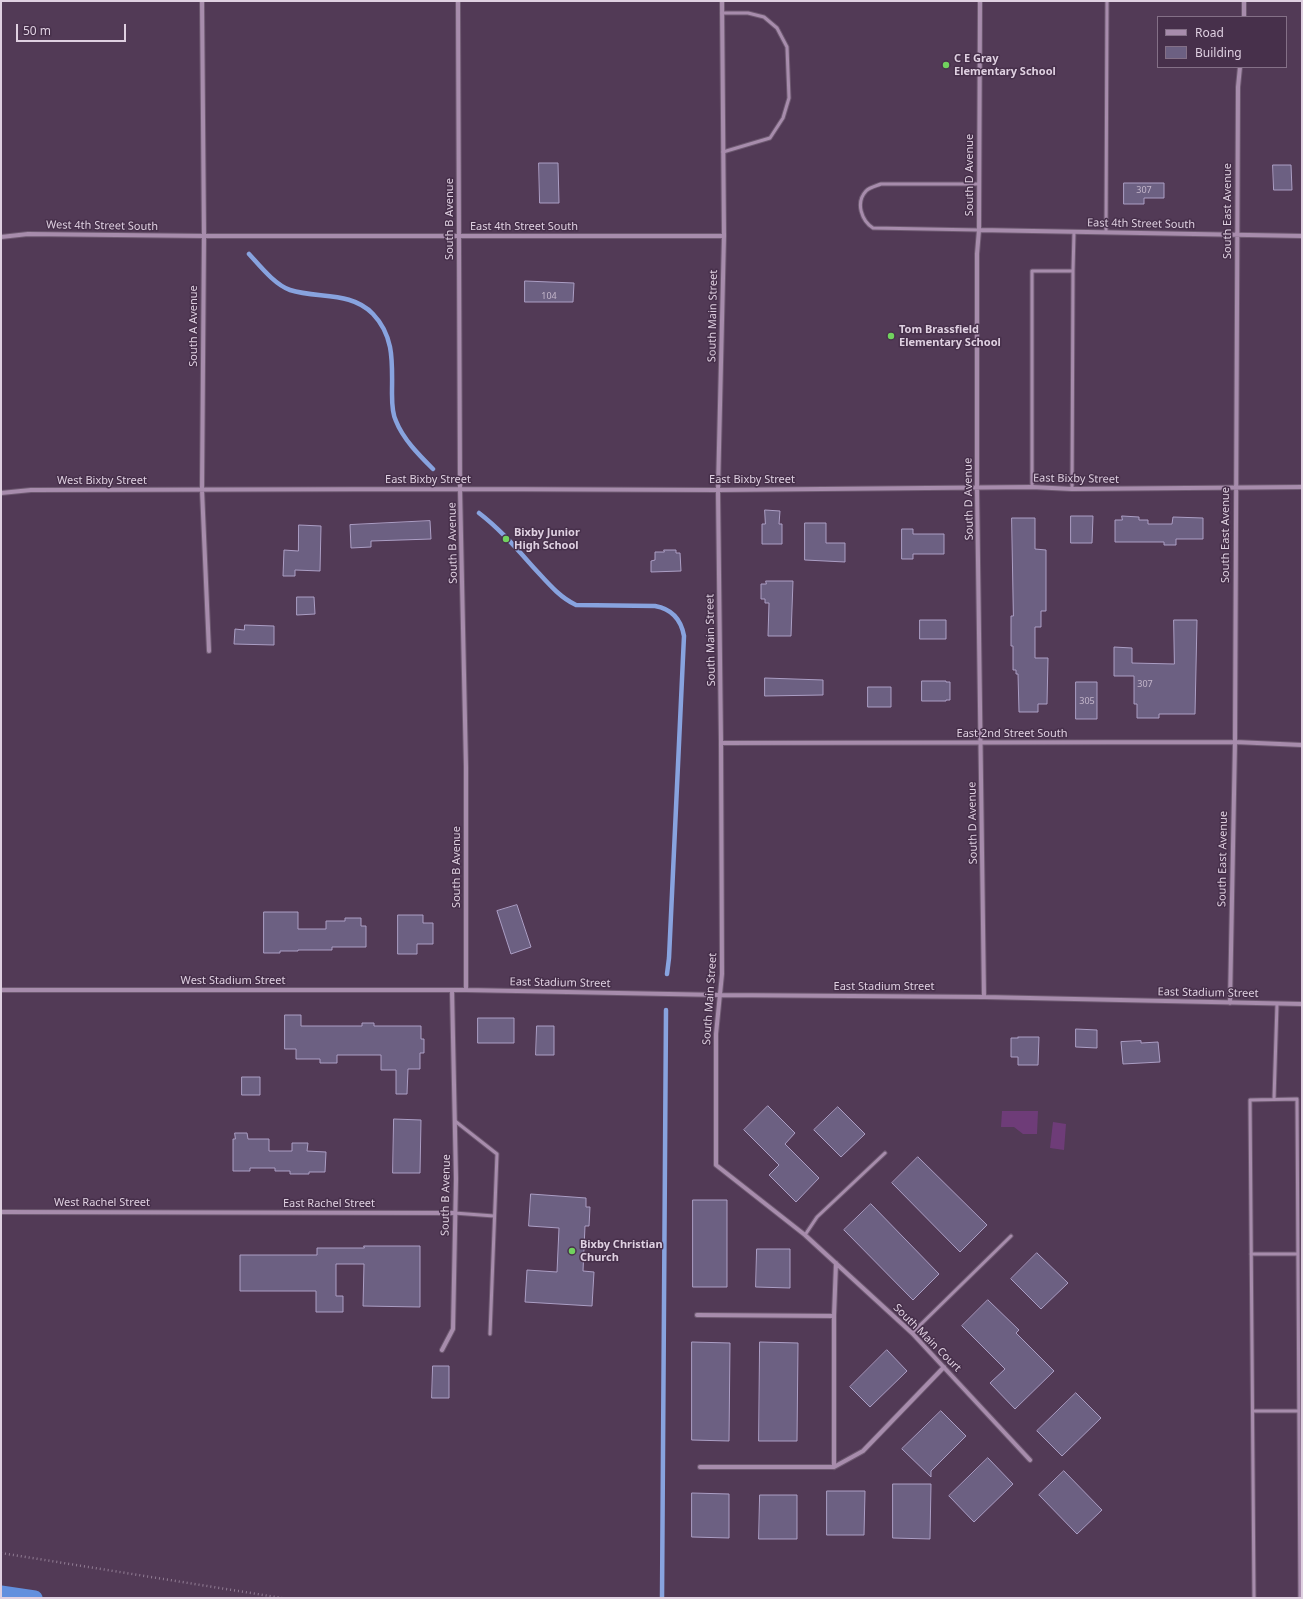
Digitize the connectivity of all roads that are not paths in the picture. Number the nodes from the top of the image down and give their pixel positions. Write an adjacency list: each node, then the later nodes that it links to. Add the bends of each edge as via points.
1 (202, 1): 15 (street, South A Avenue)
2 (458, 1): 20 (street, South B Avenue)
3 (722, 1): 7 (street, South Main Street)
4 (980, 1): 11 (street, South D Avenue)
5 (1107, 1): 14 (lane)
6 (1244, 1): 8 (street)
7 (722, 13): 10 (street, South Main Street); 10 (lane, via 748,13 764,17 777,28 787,47 789,98 783,118 770,138)
8 (1244, 16)
9 (1240, 68): 17 (street, South East Avenue)
10 (723, 152): 16 (street, South Main Street)
11 (979, 184): 12 (street, South D Avenue); 12 (lane, via 881,184 866,192 861,206 866,224 873,228)
12 (979, 230): 13 (street, East 4th Street South); 25 (street, South D Avenue)
13 (1074, 232): 14 (street, East 4th Street South); 21 (lane)
14 (1106, 232): 17 (street, East 4th Street South)
15 (204, 236): 19 (street, West 4th Street South, via 28,234); 20 (street, East 4th Street South); 28 (street, South A Avenue)
16 (724, 236): 20 (street, East 4th Street South); 29 (street, South Main Street)
17 (1237, 236): 18 (street, East 4th Street South); 23 (street, South East Avenue)
18 (1302, 236)
19 (1, 237)
20 (459, 237): 26 (street, South B Avenue)
21 (1073, 271): 22 (lane, via 1032,271); 27 (lane)
22 (1032, 487): 25 (street, East Bixby Street); 27 (street, East Bixby Street)
23 (1236, 487): 24 (street, East Bixby Street); 27 (street, East Bixby Street); 32 (street, South East Avenue)
24 (1302, 487)
25 (978, 488): 29 (street, East Bixby Street); 33 (street, South D Avenue)
26 (460, 489): 28 (street, East Bixby Street); 29 (street, East Bixby Street); 38 (street, South B Avenue, via 466,767)
27 (1072, 489)
28 (202, 490): 30 (street, West Bixby Street); 31 (street, South A Avenue)
29 (718, 490): 34 (street, South Main Street)
30 (1, 492)
31 (209, 651)
32 (1235, 742): 33 (street, East 2nd Street South); 35 (street, East 2nd Street South); 41 (street, South East Avenue)
33 (981, 743): 34 (street, East 2nd Street South); 40 (street, South D Avenue)
34 (721, 744): 39 (street, South Main Street)
35 (1302, 745)
36 (1, 990): 37 (street, West Stadium Street)
37 (452, 990): 38 (street, West Stadium Street); 45 (street, South B Avenue)
38 (466, 990): 39 (street, East Stadium Street)
39 (720, 995): 40 (street, East Stadium Street); 51 (street, South Main Street, via 716,1034 716,1165)
40 (984, 997): 41 (street, East Stadium Street)
41 (1230, 1003): 42 (street, East Stadium Street)
42 (1277, 1004): 43 (street, East Stadium Street); 44 (lane)
43 (1302, 1004)
44 (1274, 1099): 53 (lane, via 1250,1100); 54 (lane, via 1297,1099)
45 (455, 1121): 49 (street, South B Avenue); 50 (lane, via 496,1154)
46 (885, 1153): 51 (lane, via 817,1217)
47 (1, 1212): 48 (street, West Rachel Street)
48 (203, 1212): 49 (street, East Rachel Street)
49 (454, 1213): 50 (lane); 60 (street, South B Avenue, via 453,1328)
50 (494, 1216): 59 (lane)
51 (805, 1235): 55 (street, South Main Court)
52 (1011, 1236): 58 (lane)
53 (1251, 1254): 54 (lane); 62 (lane)
54 (1298, 1254): 63 (lane)
55 (836, 1264): 57 (street); 58 (street, South Main Court)
56 (697, 1315): 57 (street)
57 (834, 1316): 66 (street)
58 (912, 1333): 61 (street, South Main Court)
59 (490, 1334)
60 (442, 1350)
61 (944, 1367): 64 (street, South Main Court); 66 (street, via 863,1451)
62 (1253, 1411): 63 (lane); 67 (lane)
63 (1299, 1411): 68 (lane)
64 (1030, 1460)
65 (700, 1467): 66 (street)
66 (834, 1467)
67 (1254, 1598)
68 (1300, 1598)

